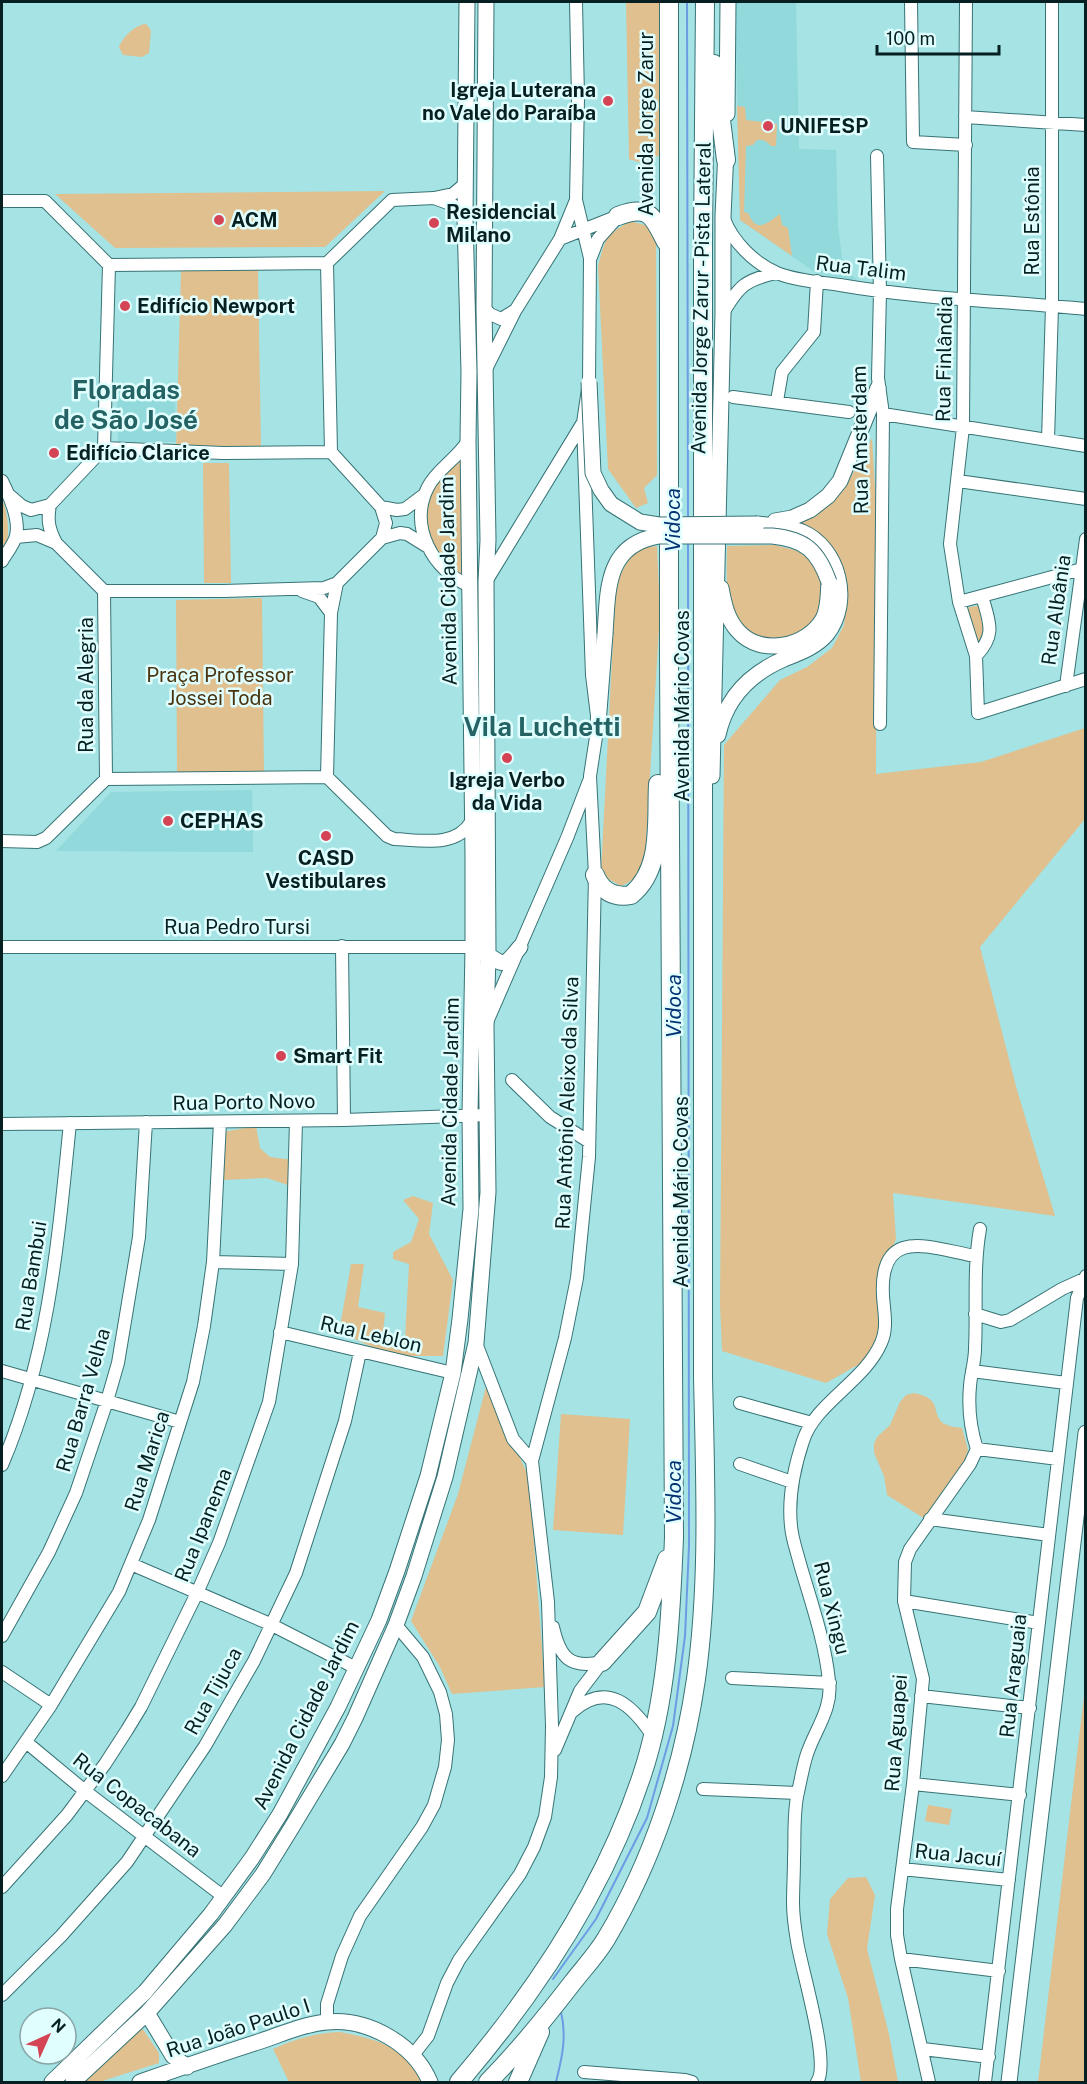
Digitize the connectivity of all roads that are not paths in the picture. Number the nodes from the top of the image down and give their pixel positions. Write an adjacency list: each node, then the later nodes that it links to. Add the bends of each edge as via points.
1 (467, 2): 16 (main road, Avenida Cidade Jardim)
2 (486, 2): 34 (main road, Avenida Cidade Jardim)
3 (576, 2): 18 (street)
4 (669, 2): 25 (highway, Avenida Jorge Zarur)
5 (706, 2): 15 (highway); 92 (highway, Avenida Mário Covas)
6 (728, 2): 15 (main road, Avenida Jorge Zarur - Pista Lateral)
7 (911, 2): 13 (street, via 913,142)
8 (966, 2): 10 (street, Rua Finlândia)
9 (1052, 2): 11 (street, Rua Estônia)
10 (966, 117): 11 (street); 13 (street, Rua Finlândia)
11 (1052, 122): 12 (street); 33 (street, Rua Estônia)
12 (1086, 125)
13 (966, 145): 32 (street, Rua Finlândia)
14 (877, 156): 31 (street, Rua Amsterdam)
15 (726, 160): 21 (main road, Avenida Jorge Zarur - Pista Lateral)
16 (465, 184): 17 (street, via 453,194); 22 (main road, Avenida Cidade Jardim)
17 (434, 198): 22 (street, via 453,205); 27 (street, via 392,200)
18 (576, 200): 23 (street); 24 (street)
19 (2, 201): 28 (street, via 45,201)
20 (618, 216): 23 (street); 25 (highway, via 648,213); 26 (street, via 598,239)
21 (723, 216): 29 (street, Rua Talim, via 731,234 750,256); 37 (main road, Avenida Jorge Zarur - Pista Lateral)
22 (465, 218): 39 (main road, Avenida Cidade Jardim)
23 (584, 230): 24 (street); 26 (street)
24 (560, 239): 36 (street)
25 (668, 246): 80 (highway, Avenida Mário Covas)
26 (590, 258): 40 (street)
27 (327, 263): 28 (street); 52 (street)
28 (109, 265): 51 (street)
29 (776, 273): 30 (street, Rua Talim); 37 (street, via 754,278 736,292)
30 (817, 281): 31 (street, Rua Talim); 43 (street, via 814,332 782,372)
31 (880, 292): 32 (street, Rua Talim); 41 (street, Rua Amsterdam)
32 (964, 298): 33 (street, Rua Talim); 47 (street, Rua Finlândia)
33 (1052, 306): 35 (street, Rua Talim); 48 (street, Rua Estônia)
34 (484, 308): 36 (street, via 501,319); 38 (main road, Avenida Cidade Jardim)
35 (1086, 309)
36 (515, 310): 38 (street)
37 (723, 313): 68 (main road, Avenida Jorge Zarur - Pista Lateral)
38 (485, 371): 39 (street); 64 (main road, Avenida Cidade Jardim)
39 (469, 372): 49 (main road, Avenida Cidade Jardim)
40 (589, 382): 46 (street); 60 (main road, bridge, via 593,472 611,504 640,522 659,525)
41 (878, 388): 45 (street, Rua Amsterdam); 60 (main road, via 840,481 828,496 792,518)
42 (732, 397): 43 (street)
43 (777, 401): 44 (street)
44 (849, 412)
45 (884, 414): 47 (street); 83 (street, Rua Amsterdam)
46 (583, 423): 65 (street); 84 (street, via 592,675)
47 (963, 427): 48 (street); 54 (street, Rua Finlândia)
48 (1048, 440): 50 (street)
49 (468, 441): 56 (street, via 435,476); 73 (main road, Avenida Cidade Jardim)
50 (1086, 446)
51 (104, 448): 52 (street); 58 (street)
52 (331, 452): 59 (street)
53 (2, 481): 55 (street)
54 (958, 481): 57 (street); 77 (street, Rua Finlândia, via 950,544)
55 (8, 494): 58 (street, via 31,510); 61 (street)
56 (425, 494): 59 (street, via 405,508); 67 (street, via 422,523)
57 (1086, 500)
58 (50, 505): 66 (street, via 48,528)
59 (381, 507): 62 (street, via 386,523)
60 (757, 524): 86 (main road, via 804,533 819,545 836,571 839,602 825,636 807,650 761,670 731,700 720,724)
61 (16, 537): 66 (street, via 37,535); 69 (street)
62 (382, 538): 67 (street, via 400,532); 72 (street)
63 (1086, 539): 70 (street, Rua Albânia)
64 (488, 540): 65 (street); 71 (main road, Avenida Cidade Jardim)
65 (511, 541): 71 (street)
66 (56, 543): 75 (street)
67 (428, 547): 73 (street, via 449,576)
68 (716, 555): 84 (main road, bridge, via 727,614 748,640 782,646 799,641 824,618 829,582 823,566 802,543 772,536 642,539 625,551 609,579); 86 (main road, Avenida Jorge Zarur - Pista Lateral)
69 (2, 561)
70 (1082, 569): 76 (street); 82 (street, Rua Albânia)
71 (486, 581): 99 (main road, Avenida Cidade Jardim)
72 (337, 583): 74 (street); 78 (street)
73 (470, 586): 89 (main road, Avenida Cidade Jardim)
74 (296, 590): 75 (street); 78 (street, via 319,597)
75 (104, 591): 88 (street, Rua da Alegria)
76 (982, 596): 77 (street); 79 (street, via 991,634)
77 (959, 602): 79 (street, Rua Finlândia)
78 (331, 613): 87 (street)
79 (976, 656): 82 (street, Rua Finlândia, via 978,713)
80 (669, 660): 94 (highway, via 662,707 652,863 631,895 608,893); 139 (highway, Avenida Mário Covas)
81 (1086, 679): 82 (street)
82 (1065, 686)
83 (880, 723)
84 (598, 724): 85 (street)
85 (590, 776): 94 (street, Rua Antônio Aleixo da Silva); 98 (street)
86 (712, 776): 92 (highway)
87 (327, 777): 88 (street); 90 (street, via 387,836)
88 (106, 779): 91 (street, via 46,838 37,842)
89 (471, 822): 90 (street, via 466,831); 93 (main road, Avenida Cidade Jardim)
90 (444, 840): 93 (street)
91 (2, 842)
92 (704, 855): 179 (highway, Avenida Mário Covas, via 706,1522 696,1678 684,1745 664,1813 626,1904 604,1941)
93 (473, 856): 96 (main road, Avenida Cidade Jardim)
94 (595, 875): 110 (street, Rua Antônio Aleixo da Silva)
95 (342, 946): 96 (street, Rua Pedro Tursi); 97 (street, Rua Pedro Tursi); 104 (street)
96 (473, 946): 99 (main road); 103 (main road, Avenida Cidade Jardim)
97 (2, 947)
98 (520, 947): 99 (main road, via 507,962 499,963); 100 (street)
99 (488, 955): 100 (main road, Avenida Cidade Jardim)
100 (486, 1026): 102 (main road, Avenida Cidade Jardim)
101 (512, 1080): 110 (street, via 550,1118)
102 (487, 1114): 103 (street, Rua Porto Novo); 119 (main road, Avenida Cidade Jardim, via 488,1192)
103 (470, 1115): 104 (street, Rua Porto Novo); 123 (main road, Avenida Cidade Jardim, via 471,1209)
104 (344, 1120): 105 (street, Rua Porto Novo)
105 (296, 1121): 107 (street, Rua Porto Novo); 114 (street, Rua Ipanema)
106 (146, 1122): 107 (street, Rua Porto Novo); 108 (street, Rua Porto Novo); 126 (street, Rua Barra Velha, via 139,1237 124,1332)
107 (220, 1122): 113 (street, Rua Marica)
108 (70, 1123): 109 (street, Rua Porto Novo); 124 (street, Rua Bambui, via 54,1273)
109 (2, 1124)
110 (588, 1141): 133 (street, Rua Antônio Aleixo da Silva, via 577,1278)
111 (981, 1229): 112 (street)
112 (975, 1256): 117 (street); 129 (street, Rua Xingu, via 913,1245 890,1256 883,1285 886,1325 881,1343 868,1364)
113 (213, 1262): 114 (street); 128 (street, Rua Marica, via 193,1382)
114 (292, 1264): 118 (street, Rua Ipanema)
115 (1085, 1278): 116 (street, Rua Araguaia, via 1077,1298); 117 (street, via 1010,1320 1001,1322)
116 (1081, 1306): 125 (street, Rua Araguaia)
117 (975, 1314): 122 (street)
118 (280, 1332): 120 (street, Rua Leblon); 141 (street, Rua Ipanema, via 269,1402)
119 (476, 1343): 133 (street, via 513,1439); 146 (main road, Avenida Cidade Jardim, via 445,1477)
120 (360, 1352): 123 (street, Rua Leblon); 145 (street, Rua Tijuca, via 345,1421 296,1573)
121 (2, 1371): 124 (street)
122 (972, 1371): 125 (street); 131 (street, via 969,1412)
123 (453, 1373): 151 (main road, Avenida Cidade Jardim, via 431,1464 397,1571)
124 (32, 1379): 126 (street); 135 (street, Rua Bambui)
125 (1066, 1383): 132 (street, Rua Araguaia)
126 (107, 1401): 128 (street); 147 (street, Rua Barra Velha, via 76,1493 49,1552)
127 (740, 1403): 129 (street)
128 (180, 1422): 140 (street, Rua Marica)
129 (812, 1423): 136 (street, Rua Xingu)
130 (1086, 1433): 197 (main road)
131 (977, 1449): 132 (street); 137 (street, Rua Aguapei)
132 (1058, 1459): 138 (street, Rua Araguaia)
133 (532, 1461): 143 (street)
134 (740, 1464): 136 (street)
135 (2, 1465)
136 (792, 1482): 154 (street, Rua Xingu, via 791,1528)
137 (930, 1519): 138 (street); 142 (street, Rua Aguapei, via 905,1562)
138 (1049, 1535): 144 (street, Rua Araguaia)
139 (674, 1537): 150 (highway, via 647,1612); 159 (highway, Avenida Mário Covas, via 664,1676)
140 (131, 1564): 141 (street); 156 (street, Rua Marica)
141 (197, 1593): 145 (street); 165 (street, Rua Ipanema, via 141,1707)
142 (904, 1601): 144 (street); 155 (street, Rua Aguapei, via 923,1679)
143 (548, 1602): 150 (street, via 563,1654 584,1666); 161 (street)
144 (1039, 1623): 157 (street, Rua Araguaia)
145 (270, 1624): 151 (street); 168 (street, Rua Tijuca, via 254,1661 205,1746)
146 (396, 1625): 148 (street); 149 (main road, Avenida Cidade Jardim)
147 (2, 1636)
148 (412, 1643): 149 (street); 180 (street, via 430,1670 446,1714 448,1740 441,1787 422,1827 360,1916 327,2004)
149 (387, 1644): 174 (main road, Avenida Cidade Jardim, via 342,1744 263,1874)
150 (602, 1662): 158 (street, via 580,1691)
151 (357, 1668): 172 (main road, Avenida Cidade Jardim, via 279,1814)
152 (2, 1672): 156 (street)
153 (732, 1678): 154 (street)
154 (830, 1683): 166 (street, Rua Xingu, via 824,1715)
155 (921, 1696): 157 (street); 163 (street, Rua Aguapei)
156 (51, 1705): 160 (street, Rua Marica)
157 (1030, 1708): 167 (street, Rua Araguaia)
158 (570, 1714): 159 (street, via 591,1699 612,1698 632,1708); 161 (street)
159 (652, 1735): 190 (highway, Avenida Mário Covas, via 643,1774 619,1836 591,1891 527,1998)
160 (26, 1742): 162 (street, Rua Marica); 165 (street, Rua Copacabana)
161 (552, 1760): 182 (street, via 544,1817 534,1847 520,1874 459,1960 428,2036)
162 (2, 1776)
163 (914, 1784): 167 (street); 169 (street, Rua Aguapei)
164 (703, 1790): 166 (street)
165 (85, 1791): 168 (street, Rua Copacabana); 171 (street, Rua Ipanema)
166 (797, 1793): 194 (street, Rua Xingu, via 793,1902 797,1942 821,2060)
167 (1020, 1795): 170 (street, Rua Araguaia)
168 (144, 1835): 172 (street, Rua Copacabana); 177 (street, Rua Tijuca, via 127,1862 62,1936)
169 (902, 1869): 170 (street, Rua Jacuí); 175 (street, Rua Aguapei, via 897,1909)
170 (1009, 1880): 176 (street, Rua Araguaia)
171 (2, 1887)
172 (224, 1897): 173 (main road, Avenida Cidade Jardim)
173 (211, 1914): 174 (main road); 187 (main road, Avenida Cidade Jardim, via 145,1992)
174 (225, 1925): 178 (main road, Avenida Cidade Jardim)
175 (901, 1959): 176 (street); 181 (street, Rua Aguapei)
176 (999, 1971): 183 (street, Rua Araguaia)
177 (2, 1995)
178 (147, 2013): 184 (main road, via 173,2055); 188 (main road, Avenida Cidade Jardim)
179 (548, 2015): 191 (highway, Avenida Mário Covas); 192 (highway)
180 (327, 2022): 182 (main road, Rua João Paulo I, via 359,2024 400,2043); 184 (main road, Rua João Paulo I)
181 (923, 2049): 183 (street); 195 (street, Rua Aguapei)
182 (413, 2055): 186 (main road, Rua João Paulo I)
183 (989, 2057): 196 (street, Rua Araguaia)
184 (187, 2067): 189 (main road, Rua João Paulo I)
185 (584, 2072): 193 (street)
186 (428, 2078)
187 (52, 2082)
188 (74, 2082)
189 (140, 2082)
190 (459, 2082)
191 (488, 2082)
192 (518, 2082)
193 (692, 2082)
194 (817, 2082)
195 (929, 2082)
196 (985, 2082)
197 (1009, 2082)

